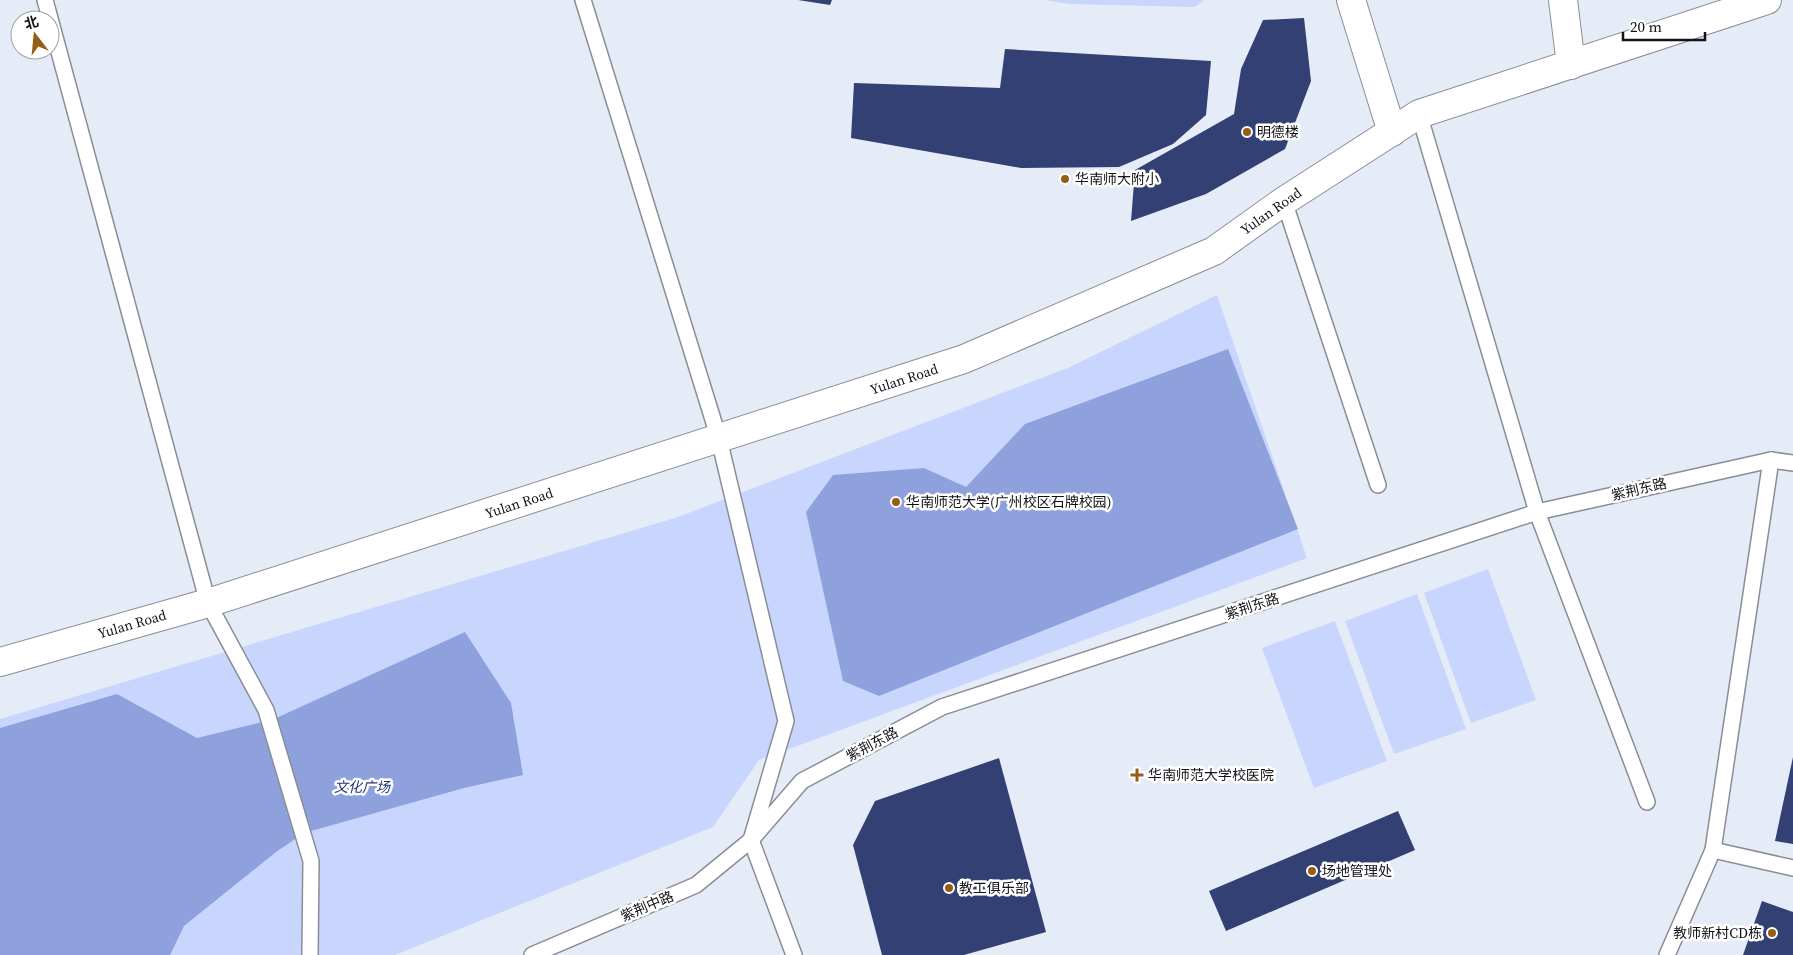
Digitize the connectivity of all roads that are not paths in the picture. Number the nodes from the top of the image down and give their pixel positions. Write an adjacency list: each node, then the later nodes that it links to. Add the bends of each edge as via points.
1 (45, 0): 15 (lane)
2 (583, 0): 10 (lane)
3 (1563, 0): 6 (street)
4 (1767, 0): 6 (street, Yulan Road)
5 (1357, 2): 8 (street)
6 (1571, 65): 7 (street, Yulan Road)
7 (1419, 114): 8 (street, Yulan Road); 14 (lane)
8 (1392, 132): 9 (street, Yulan Road)
9 (1284, 201): 10 (street, Yulan Road, via 1214,250 964,359); 13 (lane)
10 (719, 439): 15 (street, Yulan Road); 18 (lane, via 786,721)
11 (1771, 460): 12 (lane, 紫荆东路); 14 (lane, 紫荆东路); 19 (lane)
12 (1793, 463)
13 (1378, 485)
14 (1537, 512): 17 (lane); 18 (lane, 紫荆东路, via 942,707 802,781)
15 (208, 603): 16 (street, Yulan Road); 21 (lane, via 266,710 311,861)
16 (0, 662)
17 (1647, 802)
18 (751, 840): 22 (lane, 紫荆中路, via 696,885); 23 (lane)
19 (1713, 850): 20 (lane); 24 (lane)
20 (1793, 868)
21 (310, 955)
22 (532, 955)
23 (794, 955)
24 (1667, 955)

